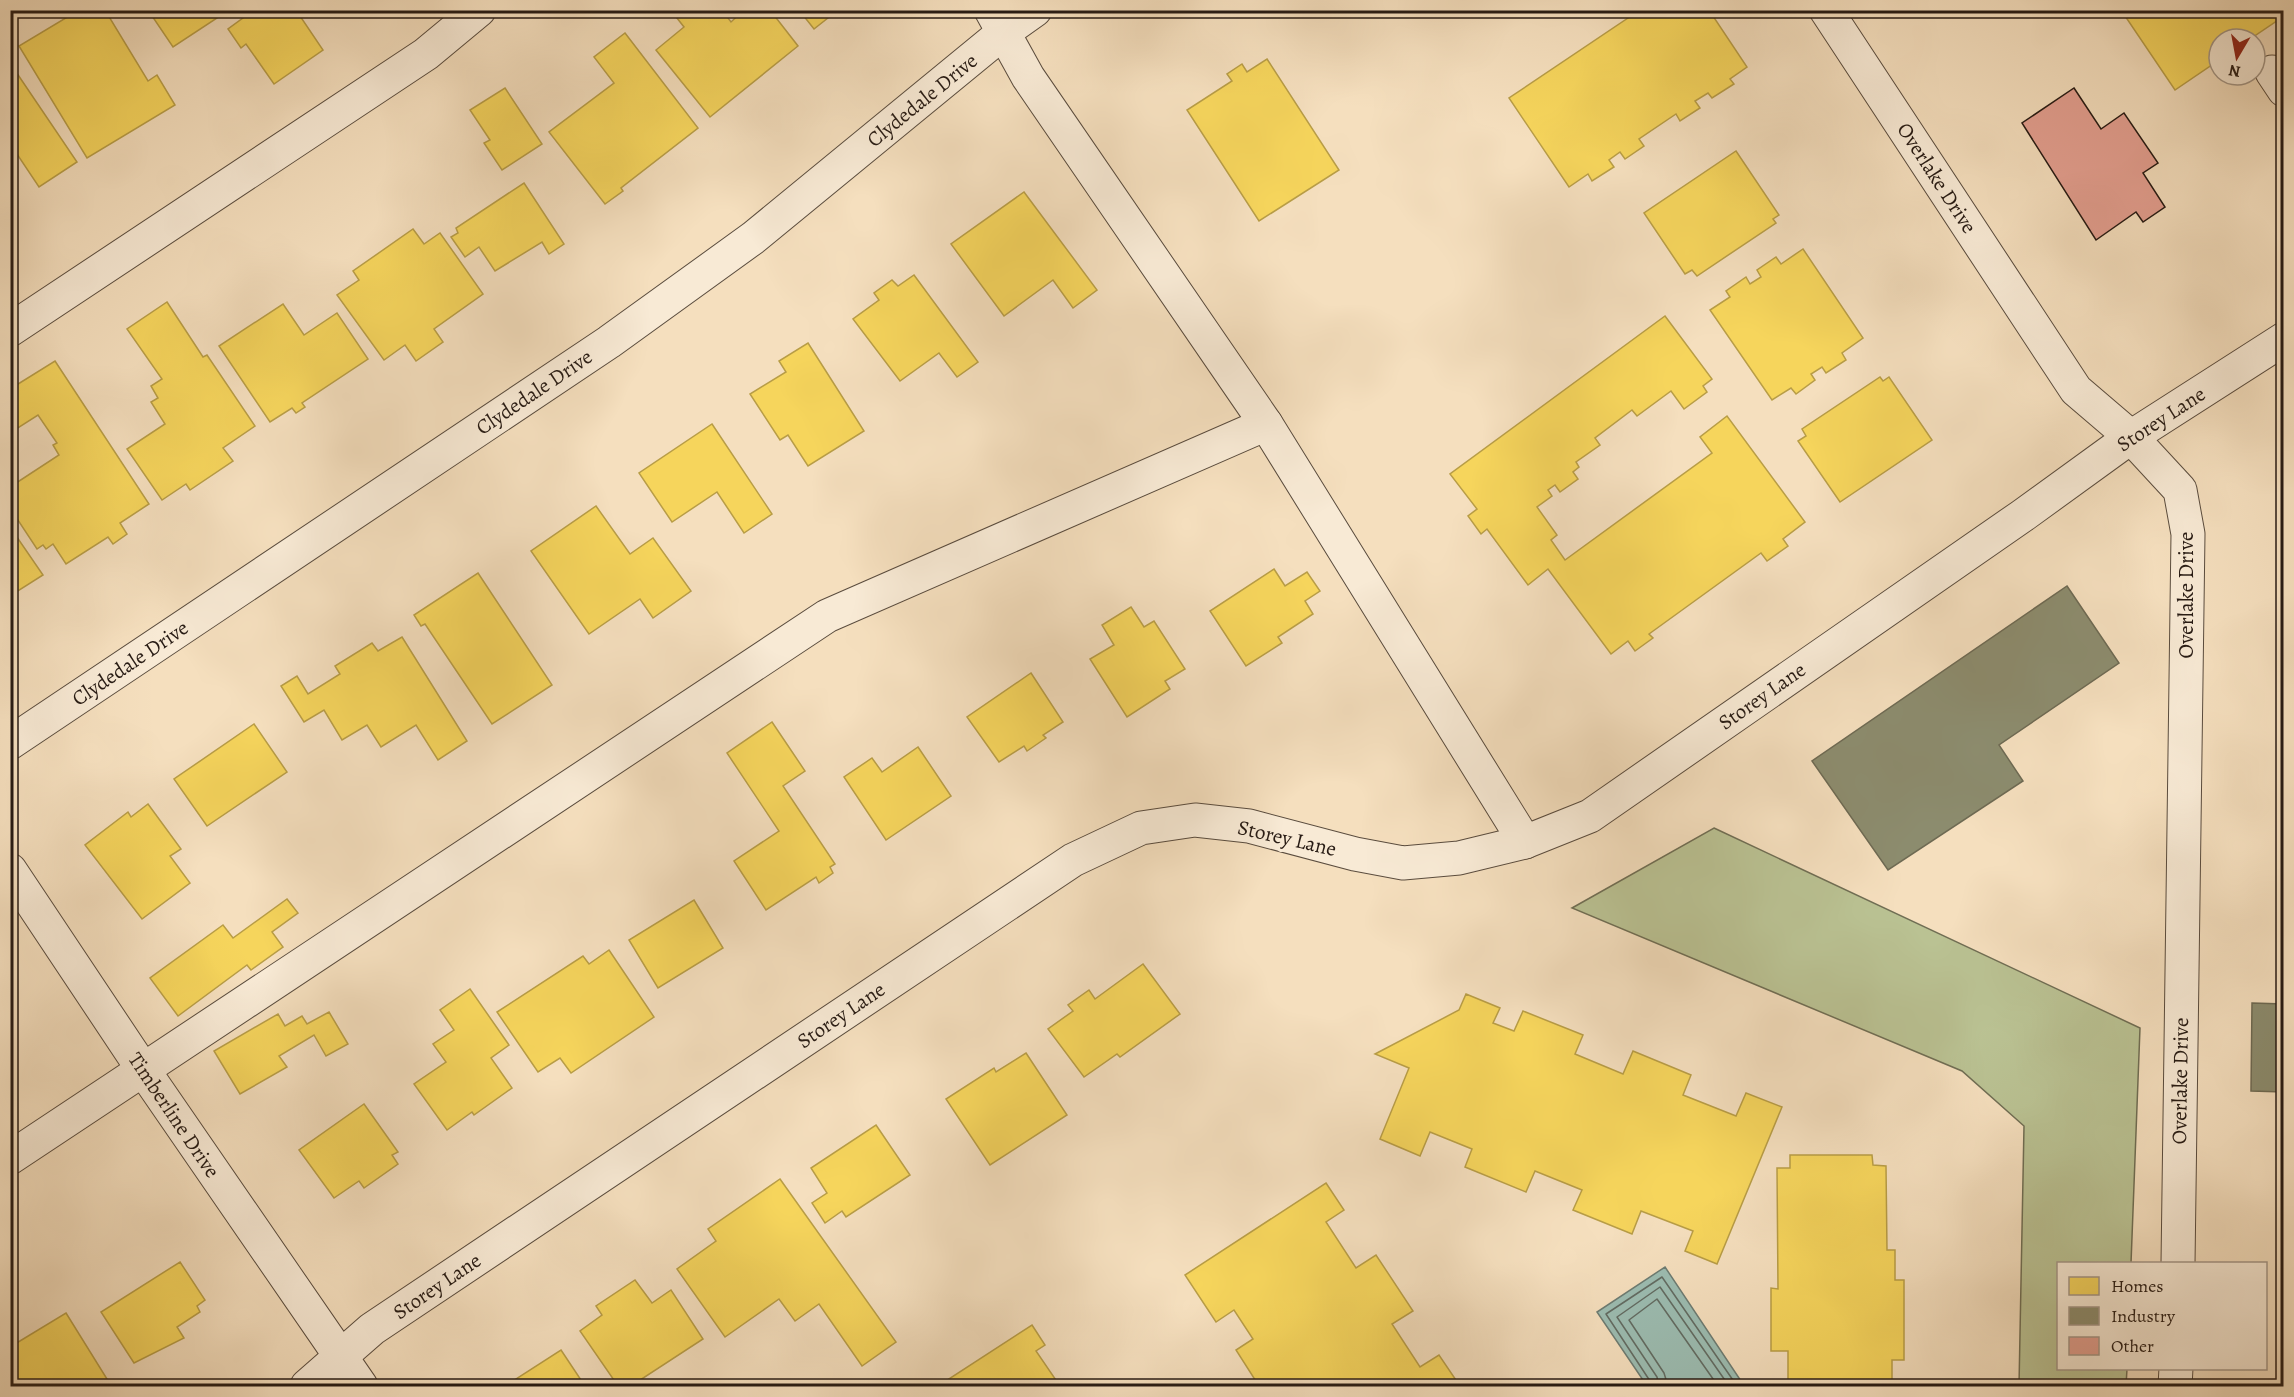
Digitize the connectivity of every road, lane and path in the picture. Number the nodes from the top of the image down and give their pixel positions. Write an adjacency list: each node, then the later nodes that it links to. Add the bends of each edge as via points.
1 (479, 10): 5 (street, via 426,54)
2 (1035, 10): 4 (street, Clydedale Drive)
3 (1826, 10): 8 (street, Overlake Drive, via 2076,390)
4 (997, 21): 7 (street, via 1028,77); 9 (street, Clydedale Drive, via 753,238 618,335)
5 (10, 330)
6 (2283, 339): 8 (street, Storey Lane)
7 (1266, 424): 10 (street); 12 (street, via 827,616)
8 (2132, 437): 10 (street, Storey Lane, via 1590,816); 14 (street, Overlake Drive, via 2180,490 2188,534)
9 (10, 743)
10 (1525, 842): 15 (street, Storey Lane, via 1459,858 1403,863 1249,826 1195,820 1141,828 1073,860 372,1329)
11 (10, 870): 12 (street, Timberline Drive)
12 (144, 1071): 13 (street); 15 (street, Timberline Drive)
13 (10, 1158)
14 (2178, 1262)
15 (342, 1356): 17 (street, Storey Lane); 18 (street, Timberline Drive)
16 (2176, 1370): 19 (street)
17 (307, 1386)
18 (361, 1386)
19 (2175, 1386)

